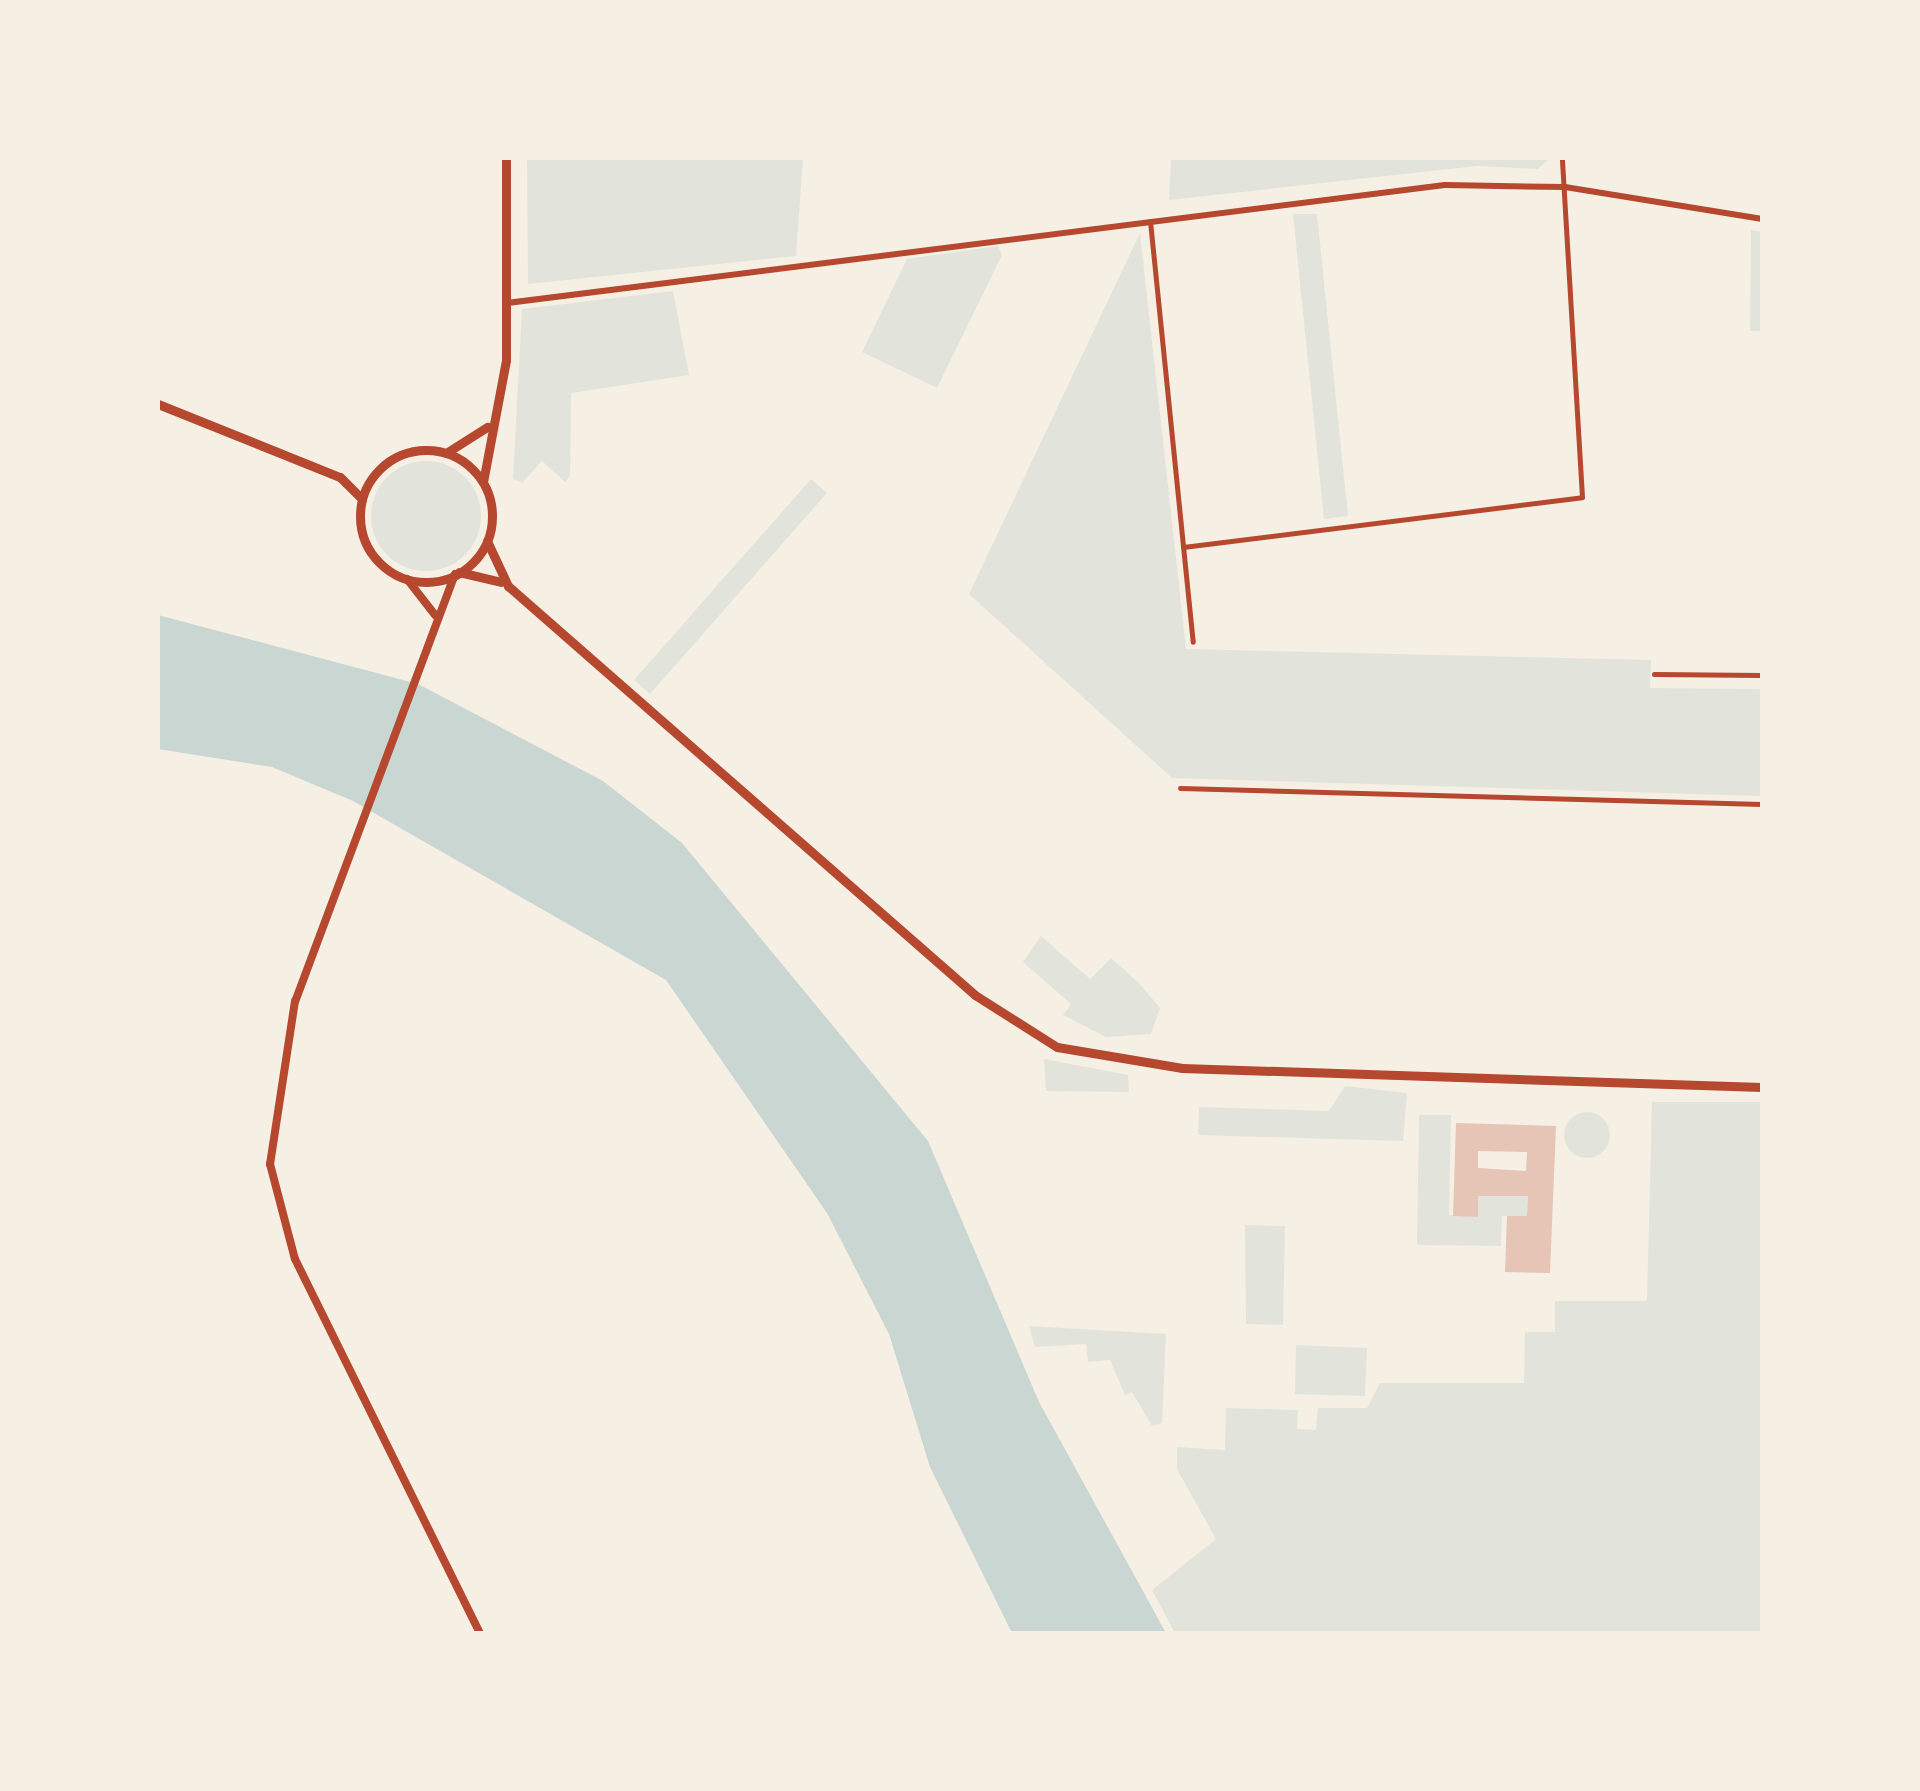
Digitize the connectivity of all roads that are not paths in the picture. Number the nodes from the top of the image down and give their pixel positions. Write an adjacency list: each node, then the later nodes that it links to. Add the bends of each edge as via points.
1 (506, 158): 6 (main road)
2 (1562, 158): 3 (street)
3 (1565, 187): 4 (street); 5 (street, via 1446,185); 13 (street, via 1582,497)
4 (1762, 220)
5 (1150, 221): 6 (street); 13 (street)
6 (506, 303): 8 (main road)
7 (158, 404): 11 (main road, via 340,476)
8 (493, 416): 9 (main road, via 473,442); 10 (main road)
9 (446, 453): 10 (main road); 11 (main road, via 397,456)
10 (483, 484): 12 (main road)
11 (362, 498): 15 (main road, via 364,538)
12 (487, 541): 14 (main road); 16 (main road)
13 (1184, 547): 18 (street)
14 (457, 573): 15 (main road); 16 (main road); 17 (main road)
15 (407, 579): 17 (main road)
16 (508, 586): 23 (main road, via 898,932 991,1008 1057,1047 1182,1068)
17 (436, 620): 24 (main road, via 426,663 287,1028 271,1186 308,1288)
18 (1193, 642)
19 (1654, 674): 20 (street)
20 (1762, 675)
21 (1180, 788): 22 (street)
22 (1762, 804)
23 (1762, 1087)
24 (480, 1634)

